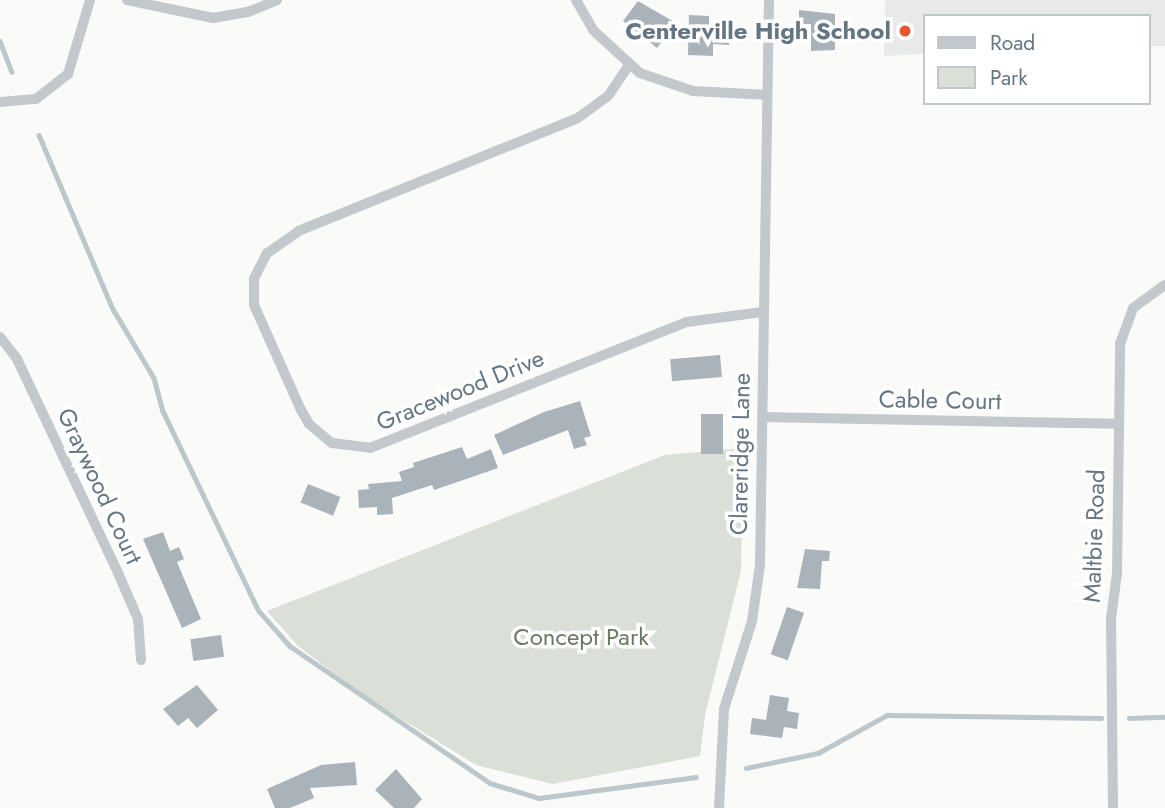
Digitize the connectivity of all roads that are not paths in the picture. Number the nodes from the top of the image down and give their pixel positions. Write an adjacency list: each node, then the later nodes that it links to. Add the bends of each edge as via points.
1 (90, 0): 8 (street, via 68,74 36,99)
2 (127, 0): 3 (street, via 213,18 248,12)
3 (277, 0)
4 (576, 0): 6 (street, via 593,30)
5 (769, 0): 7 (street, Clareridge Lane)
6 (629, 65): 7 (street, via 655,80 693,91); 10 (street, Gracewood Drive, via 608,96 578,118 299,231 267,253 254,279 254,304 301,411 332,443 370,448 687,322)
7 (767, 95): 10 (street, Clareridge Lane)
8 (0, 102)
9 (1165, 285): 13 (street, Maltbie Road, via 1142,298 1126,322 1120,344)
10 (762, 312): 12 (street, Clareridge Lane)
11 (0, 337): 14 (street, Graywood Court, via 17,359 123,584 139,626)
12 (762, 417): 13 (street, Cable Court); 15 (street, Clareridge Lane, via 757,596 724,709)
13 (1118, 424): 16 (street, Maltbie Road, via 1117,573 1111,619)
14 (141, 660)
15 (719, 808)
16 (1113, 808)

